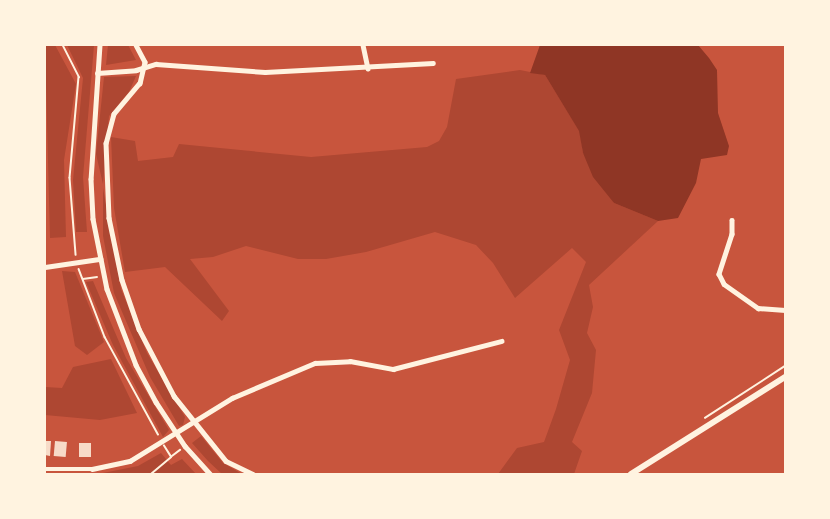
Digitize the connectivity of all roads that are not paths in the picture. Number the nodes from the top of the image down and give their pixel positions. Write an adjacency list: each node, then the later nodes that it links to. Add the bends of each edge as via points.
1 (100, 45): 7 (street)
2 (136, 45): 5 (street)
3 (363, 45): 6 (street)
4 (434, 63): 6 (street)
5 (144, 67): 6 (street, via 156,64 265,72); 7 (street); 14 (street, via 132,96 110,123 106,143 109,218 122,280 139,329 165,381)
6 (368, 68)
7 (97, 73): 9 (street, via 91,178)
8 (732, 220): 11 (street, via 732,234 719,274 724,284 759,308)
9 (100, 259): 10 (street); 15 (street, via 120,328 136,365)
10 (45, 267)
11 (785, 310)
12 (501, 341): 14 (street, via 393,369 350,361 315,363 232,398)
13 (785, 377): 19 (street)
14 (193, 423): 15 (street); 18 (street, via 227,462)
15 (177, 435): 16 (street, via 144,455 113,465); 17 (street)
16 (45, 469)
17 (210, 474)
18 (252, 474)
19 (631, 474)

